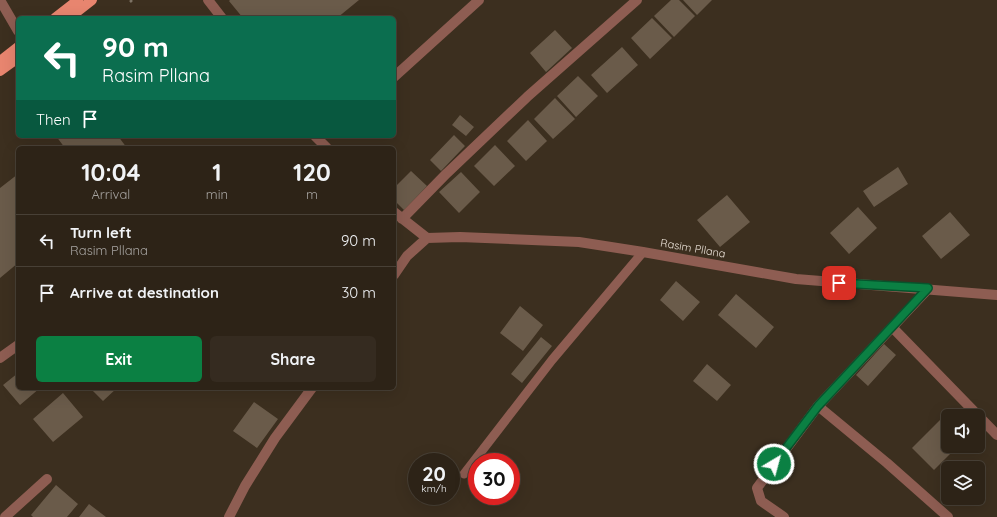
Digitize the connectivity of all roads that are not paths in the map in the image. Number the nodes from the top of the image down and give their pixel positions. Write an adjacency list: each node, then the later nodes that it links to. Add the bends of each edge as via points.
1 (0, 0): 10 (street)
2 (78, 0): 7 (main road)
3 (92, 0): 8 (main road)
4 (208, 0): 9 (street)
5 (479, 0): 15 (street)
6 (637, 0): 17 (street, via 527,97)
7 (58, 16)
8 (72, 16)
9 (220, 16)
10 (16, 28)
11 (16, 48): 13 (main road)
12 (16, 59): 14 (main road)
13 (0, 60)
14 (0, 71)
15 (396, 75)
16 (396, 214): 17 (street)
17 (402, 219): 18 (street)
18 (427, 238): 19 (street, Rasim Pllana, via 579,242); 20 (street, via 407,256)
19 (643, 252): 21 (street, Rasim Pllana, via 796,279); 29 (lane, via 552,360)
20 (396, 272)
21 (928, 288): 22 (street, Rasim Pllana); 23 (street)
22 (997, 295)
23 (892, 327): 27 (street); 28 (street)
24 (16, 346): 25 (street)
25 (0, 358)
26 (311, 390): 32 (street, via 275,438 245,486)
27 (818, 406): 33 (street, via 757,488 761,501); 34 (street)
28 (997, 435)
29 (464, 474)
30 (47, 479): 31 (street)
31 (6, 517)
32 (230, 517)
33 (784, 517)
34 (948, 517)

